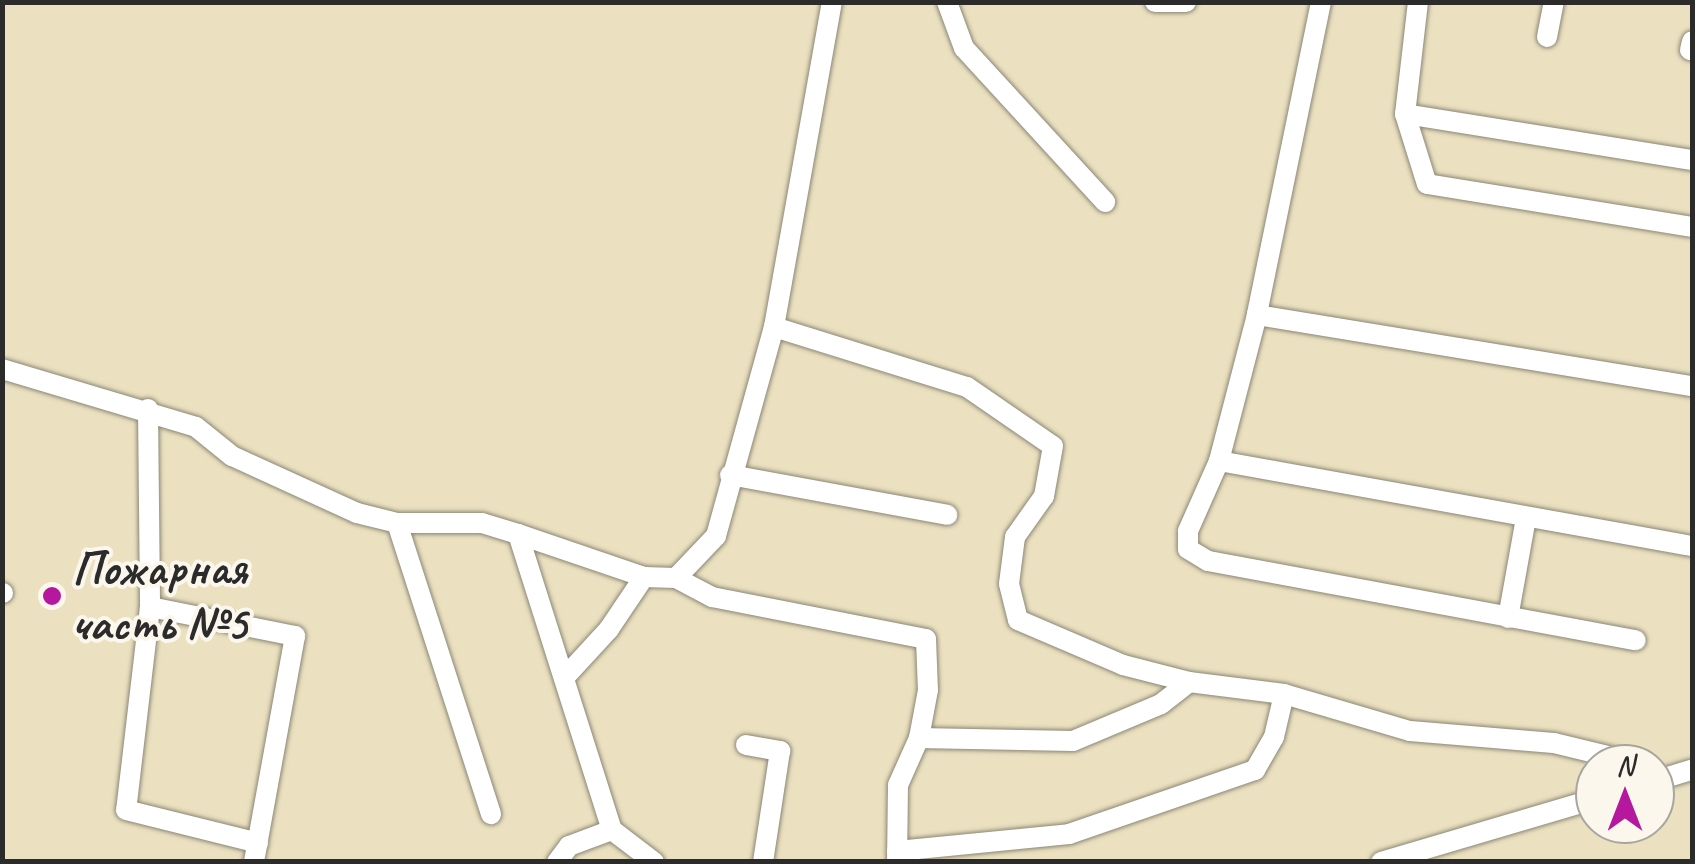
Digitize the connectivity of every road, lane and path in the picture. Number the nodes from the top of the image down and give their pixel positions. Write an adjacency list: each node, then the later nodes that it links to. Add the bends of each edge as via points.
1 (832, 2): 14 (lane)
2 (947, 2): 11 (lane, via 964,48)
3 (1155, 2): 4 (lane)
4 (1186, 2)
5 (1322, 2): 13 (lane)
6 (1418, 2): 9 (lane)
7 (1554, 2): 8 (lane)
8 (1548, 37)
9 (1405, 114): 10 (lane); 12 (lane, via 1426,184)
10 (1692, 160)
11 (1105, 202)
12 (1692, 227)
13 (1257, 315): 16 (lane); 18 (lane)
14 (774, 328): 19 (lane); 31 (lane, via 967,387 1042,435 1052,446 1044,496 1015,536 1010,584 1018,620 1122,665)
15 (2, 369): 17 (lane)
16 (1692, 386)
17 (148, 409): 22 (lane, via 196,427 232,456 321,497); 27 (lane)
18 (1219, 461): 21 (lane); 28 (lane, via 1188,531 1188,549 1208,561)
19 (730, 474): 20 (lane); 26 (lane, via 716,536)
20 (947, 516)
21 (1526, 518): 24 (lane); 28 (lane)
22 (398, 523): 23 (lane, via 482,524); 37 (lane)
23 (518, 534): 25 (lane); 30 (lane)
24 (1692, 546)
25 (644, 577): 26 (lane); 30 (lane)
26 (676, 578): 33 (lane, via 712,597 926,639)
27 (150, 607): 39 (lane, via 126,810); 39 (lane, via 296,636)
28 (1508, 618): 29 (lane)
29 (1636, 640)
30 (564, 678): 38 (lane)
31 (1189, 682): 32 (lane); 33 (lane, via 1161,704 1073,740)
32 (1284, 694): 35 (lane, via 1410,731); 40 (lane, via 1274,736 1255,770 1069,834)
33 (919, 738): 40 (lane, via 898,785)
34 (746, 745): 43 (lane, via 780,751)
35 (1575, 748)
36 (1575, 805): 44 (lane)
37 (491, 814)
38 (612, 830): 41 (lane, via 570,846); 42 (lane)
39 (256, 852)
40 (897, 856)
41 (557, 862)
42 (654, 862)
43 (763, 862)
44 (1381, 862)

